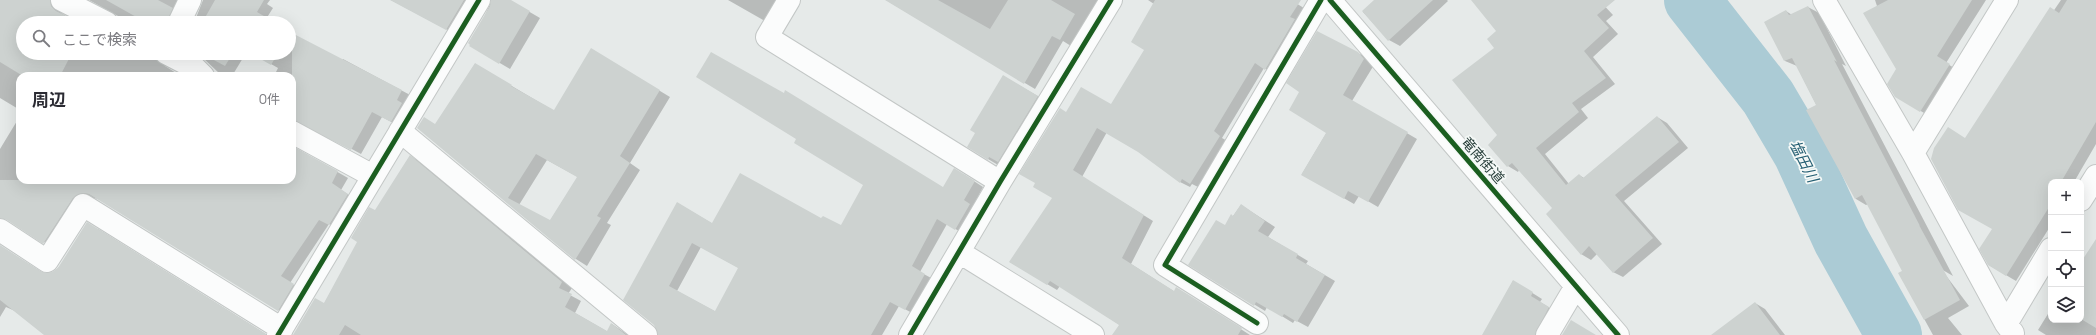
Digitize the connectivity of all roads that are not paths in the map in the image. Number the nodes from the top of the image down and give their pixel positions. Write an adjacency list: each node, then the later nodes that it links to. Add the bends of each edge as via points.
1 (62, 0): 10 (street)
2 (190, 0): 11 (street)
3 (480, 0): 14 (street)
4 (789, 0): 19 (street, via 767,38)
5 (1111, 0): 19 (street)
6 (1321, 0): 25 (street, via 1165,265)
7 (1330, 0): 24 (street, 竜南街道)
8 (1824, 0): 16 (street)
9 (2007, 0): 16 (street)
10 (93, 16)
11 (182, 16)
12 (180, 60): 13 (street)
13 (199, 72)
14 (400, 131): 17 (street); 28 (street)
15 (296, 134): 17 (street)
16 (1912, 153): 26 (street)
17 (373, 176): 27 (street)
18 (2096, 176): 20 (street)
19 (1000, 182): 23 (street)
20 (2084, 195)
21 (0, 230): 27 (street, via 47,261 83,204)
22 (2050, 251): 26 (street)
23 (960, 252): 29 (street); 30 (street)
24 (1576, 286): 31 (street); 32 (street, 竜南街道)
25 (1257, 323)
26 (2010, 329)
27 (280, 332)
28 (646, 335)
29 (910, 335)
30 (1093, 335)
31 (1547, 335)
32 (1618, 335)

